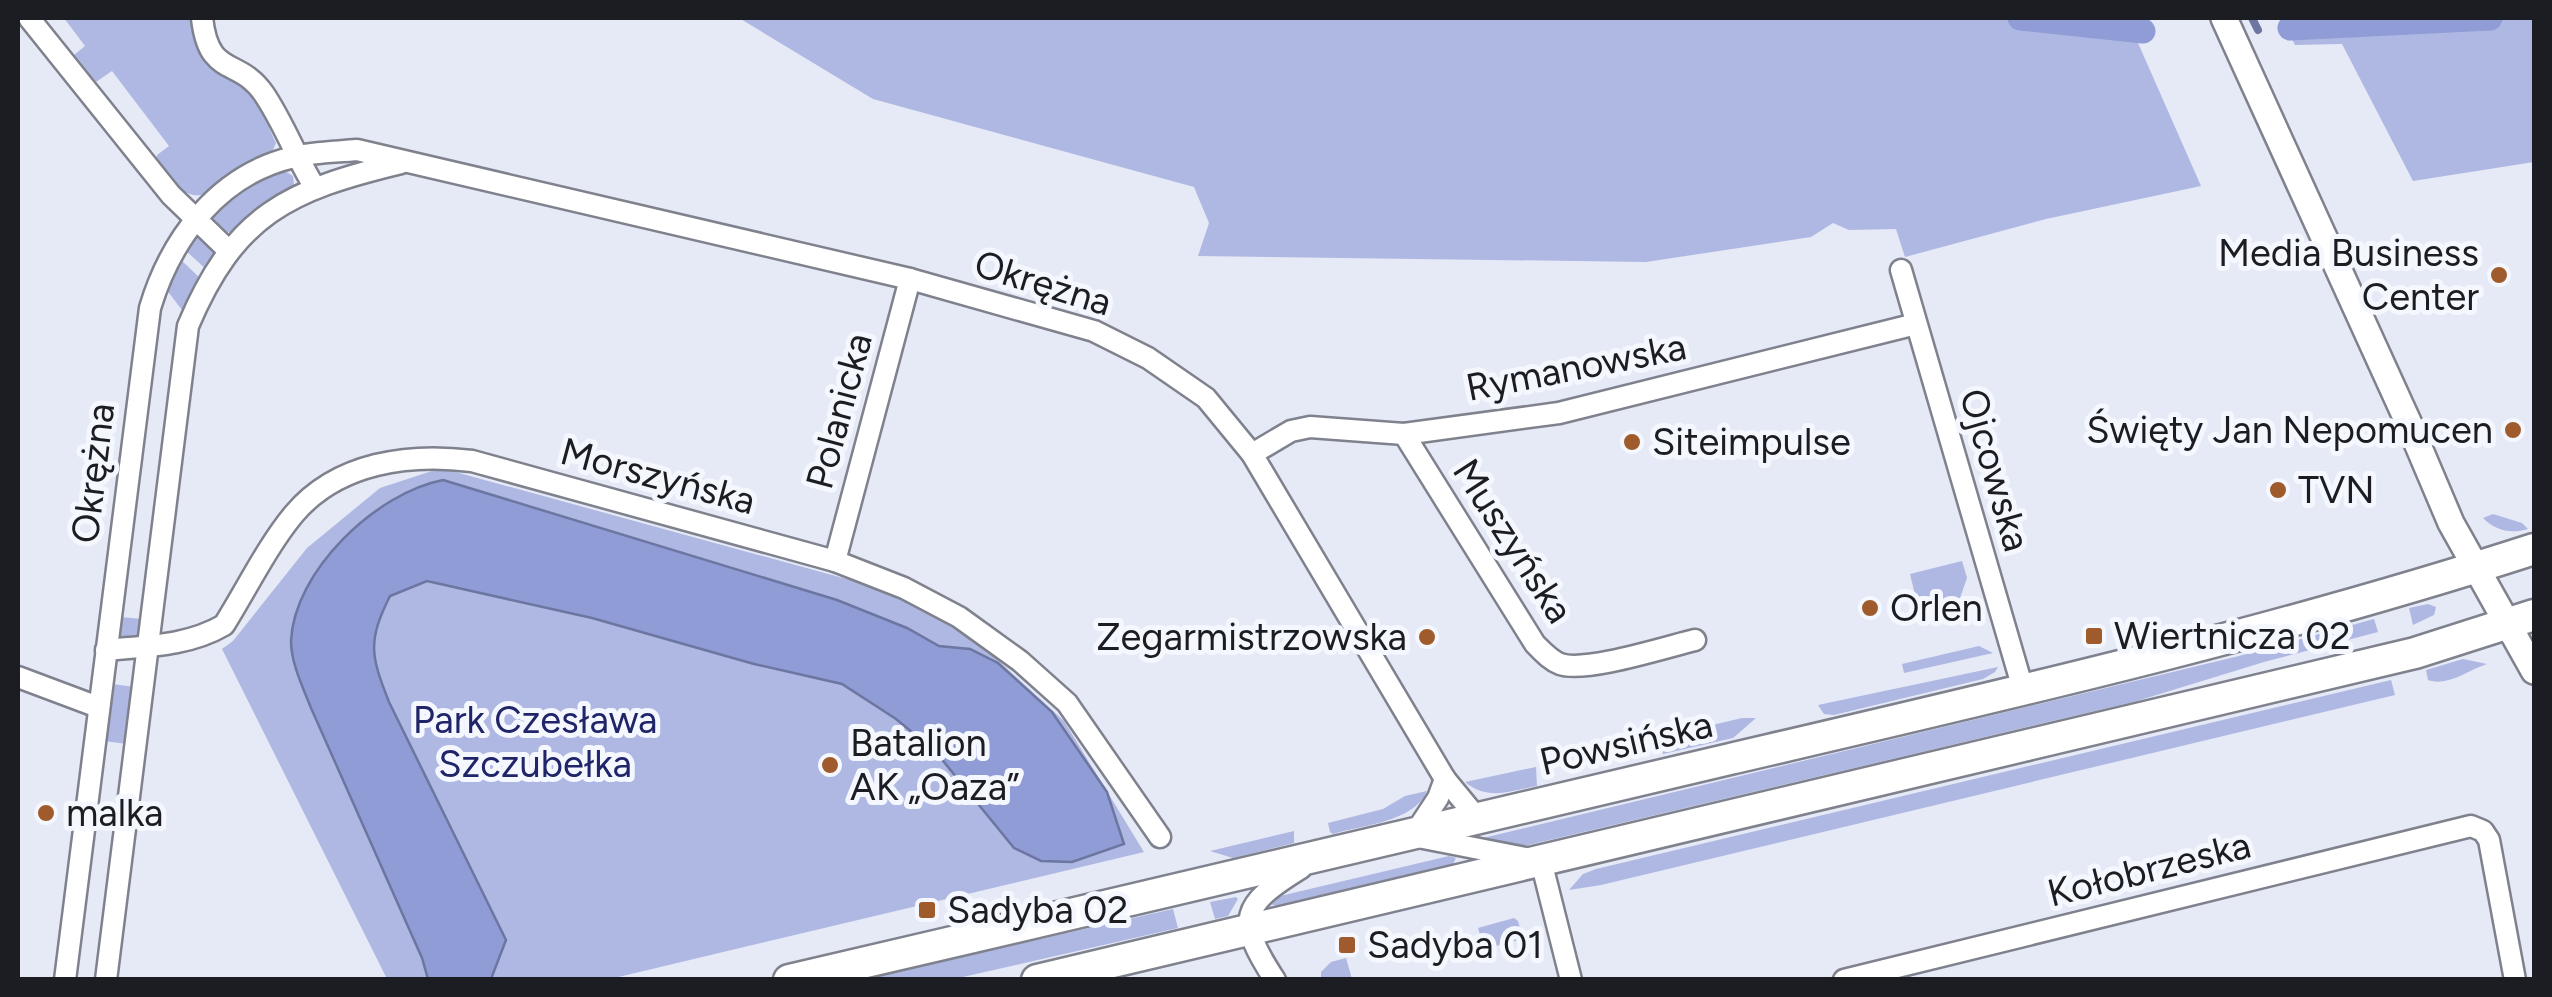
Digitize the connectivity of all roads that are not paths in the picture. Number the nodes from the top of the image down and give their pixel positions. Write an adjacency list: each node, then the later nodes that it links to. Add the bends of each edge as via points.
1 (28, 18): 7 (street)
2 (202, 18): 4 (street, via 205,44 216,60 262,91)
3 (2224, 18): 16 (street)
4 (296, 156): 5 (street, Okrężna, via 356,150); 6 (street); 7 (street, Okrężna, via 240,182)
5 (407, 161): 6 (street, Okrężna); 10 (street, Okrężna)
6 (314, 186): 8 (street, Okrężna, via 250,228)
7 (194, 218): 8 (street); 20 (street, Okrężna, via 172,251 150,308)
8 (230, 251): 19 (street, Okrężna, via 188,326)
9 (1901, 270): 11 (street, Ojcowska)
10 (910, 279): 13 (street, Okrężna, via 1094,331 1148,358 1206,398); 15 (street, Polanicka)
11 (1916, 324): 12 (street, Rymanowska, via 1559,413); 23 (street, Ojcowska)
12 (1404, 434): 13 (street, Rymanowska, via 1310,427); 18 (street, Muszyńska, via 1548,657 1582,667)
13 (1252, 454): 25 (street, Okrężna)
14 (2534, 549): 16 (main road, Powsińska)
15 (835, 561): 19 (street, Morszyńska, via 472,461 394,459 322,489 295,513 224,625); 28 (street, Morszyńska, via 932,602 1020,660 1067,703)
16 (2477, 568): 17 (street); 23 (main road, Powsińska)
17 (2522, 620): 21 (street); 30 (main road, via 2416,653)
18 (1695, 640)
19 (150, 646): 20 (street, Morszyńska); 33 (street, Okrężna)
20 (106, 650): 24 (street, Okrężna)
21 (2534, 671)
22 (18, 677): 24 (street)
23 (2023, 690): 26 (main road, Powsińska)
24 (98, 707): 32 (street, Okrężna)
25 (1446, 779): 26 (street, Okrężna); 27 (street)
26 (1478, 819): 27 (main road, Powsińska)
27 (1413, 836): 29 (main road, Powsińska); 30 (street)
28 (1160, 838)
29 (1316, 859): 31 (street, via 1265,892 1254,904); 34 (main road, Powsińska)
30 (1541, 861): 31 (main road); 37 (street)
31 (1249, 931): 35 (main road); 36 (street)
32 (65, 980)
33 (106, 980)
34 (789, 980)
35 (1037, 980)
36 (1275, 980)
37 (1570, 980)
38 (1844, 980): 39 (street, Kołobrzeska, via 2471,826 2490,840)
39 (2514, 980)

